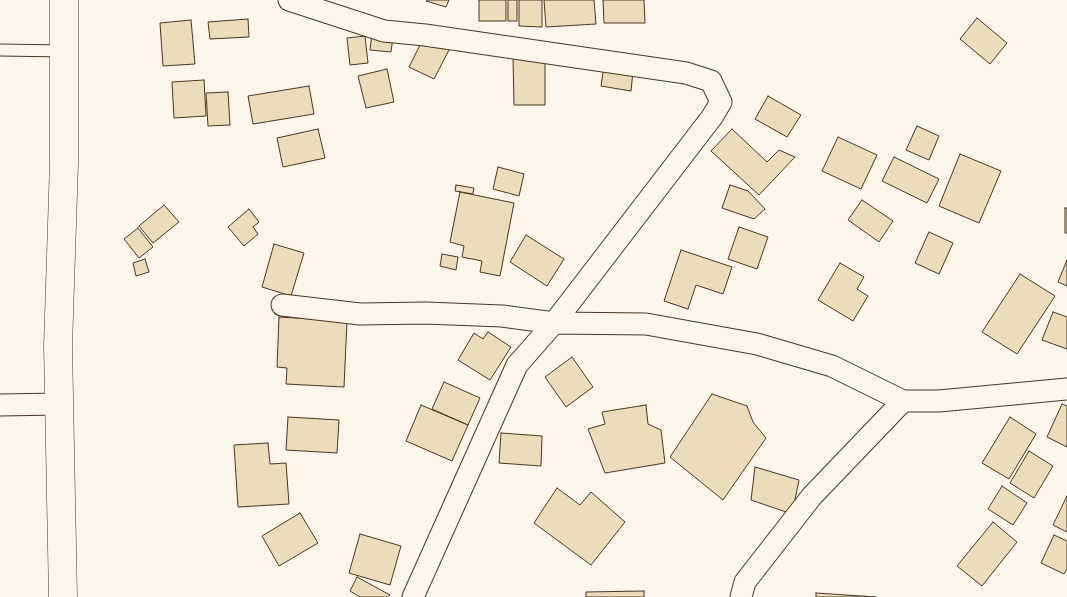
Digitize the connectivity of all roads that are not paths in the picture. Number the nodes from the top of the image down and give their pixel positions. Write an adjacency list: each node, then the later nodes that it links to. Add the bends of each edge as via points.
1 (64, 0): 4 (main road)
2 (289, 0): 6 (street, via 384,31 686,72 711,81 721,102 712,117)
3 (0, 50): 4 (lane)
4 (64, 50): 9 (main road, via 58,346)
5 (282, 305): 6 (street, via 360,314 502,316)
6 (554, 323): 8 (street, via 646,324 757,344 832,366); 12 (street, via 517,365)
7 (1067, 388): 8 (street, via 939,401)
8 (903, 401): 13 (street, via 812,496 746,582)
9 (60, 404): 10 (street); 11 (main road)
10 (0, 405)
11 (63, 597)
12 (413, 597)
13 (741, 597)

